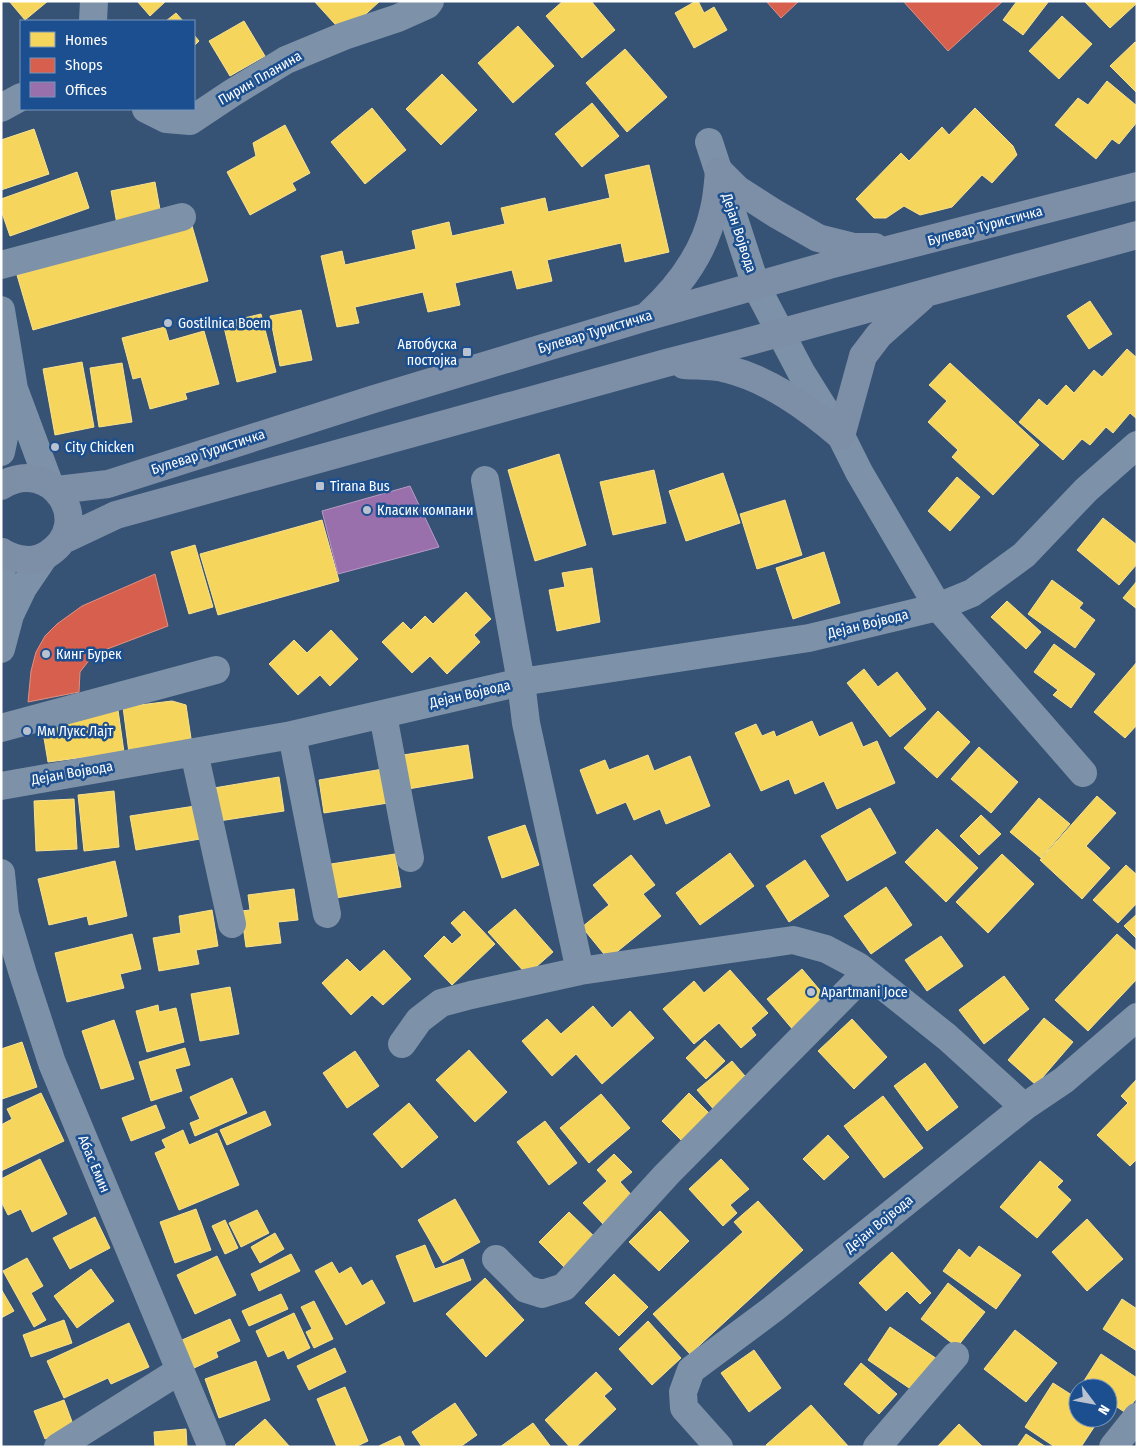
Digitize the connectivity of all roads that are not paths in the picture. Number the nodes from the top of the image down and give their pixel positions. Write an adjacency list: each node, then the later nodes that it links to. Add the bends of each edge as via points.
1 (94, 1): 3 (street)
2 (430, 1): 6 (street, Пирин Планина, via 398,18 286,60 190,121 166,119)
3 (93, 20)
4 (20, 98): 5 (street)
5 (1, 108)
6 (148, 110)
7 (709, 142): 8 (street, Дејан Војвода)
8 (719, 171): 12 (main road, via 737,189 818,238 854,247); 14 (street, Дејан Војвода); 17 (main road, via 715,209 698,255 668,297)
9 (1137, 186): 12 (main road, Булевар Туристичка)
10 (182, 217): 13 (street)
11 (1137, 235): 15 (main road)
12 (912, 245): 14 (main road, Булевар Туристичка)
13 (1, 265)
14 (756, 286): 17 (main road, Булевар Туристичка); 18 (street, Дејан Војвода)
15 (926, 294): 18 (main road); 21 (main road, via 879,335 863,356)
16 (1, 310): 20 (street)
17 (646, 317): 26 (main road, Булевар Туристичка, via 108,484)
18 (780, 332): 19 (main road); 21 (street, Дејан Војвода)
19 (666, 363): 21 (main road, via 726,369 763,382 798,403); 27 (main road, via 116,514)
20 (14, 389): 23 (street); 26 (street)
21 (840, 436): 29 (street, Дејан Војвода)
22 (1137, 445): 29 (street, Дејан Војвода, via 1086,490 1024,555 972,593)
23 (1, 452)
24 (485, 480): 33 (street)
25 (1, 486): 26 (main road, Булевар Туристичка, via 29,477)
26 (53, 487): 27 (main road, via 67,509 67,530)
27 (54, 548): 28 (main road, via 33,560 21,560); 31 (street, via 23,588 10,615)
28 (1, 552): 30 (street)
29 (938, 607): 33 (street, Дејан Војвода, via 809,638); 38 (street, Дејан Војвода)
30 (1, 612)
31 (1, 649)
32 (216, 670): 35 (street)
33 (521, 682): 34 (street, Дејан Војвода); 44 (street, via 526,723)
34 (383, 715): 36 (street, Дејан Војвода); 40 (street)
35 (1, 728)
36 (292, 734): 37 (street, Дејан Војвода); 42 (street)
37 (194, 752): 39 (street, Дејан Војвода); 43 (street)
38 (1083, 772)
39 (1, 786)
40 (410, 858)
41 (1, 873): 51 (street, Абас Емин, via 5,914 52,1062)
42 (327, 914)
43 (232, 924)
44 (580, 971): 45 (street, via 793,940 826,949); 47 (street, via 441,1003 419,1020)
45 (866, 973): 48 (street, via 947,1037); 49 (street, via 667,1174 564,1287 542,1294 526,1289)
46 (1137, 1017): 48 (street, Дејан Војвода, via 1064,1080)
47 (402, 1044)
48 (1024, 1107): 55 (street, Дејан Војвода, via 773,1309 691,1370 683,1392 684,1408)
49 (496, 1259)
50 (955, 1356): 56 (street)
51 (179, 1371): 53 (street); 54 (street, Абас Емин)
52 (1137, 1416): 57 (street)
53 (58, 1447)
54 (212, 1447)
55 (719, 1447)
56 (877, 1447)
57 (1113, 1447)

